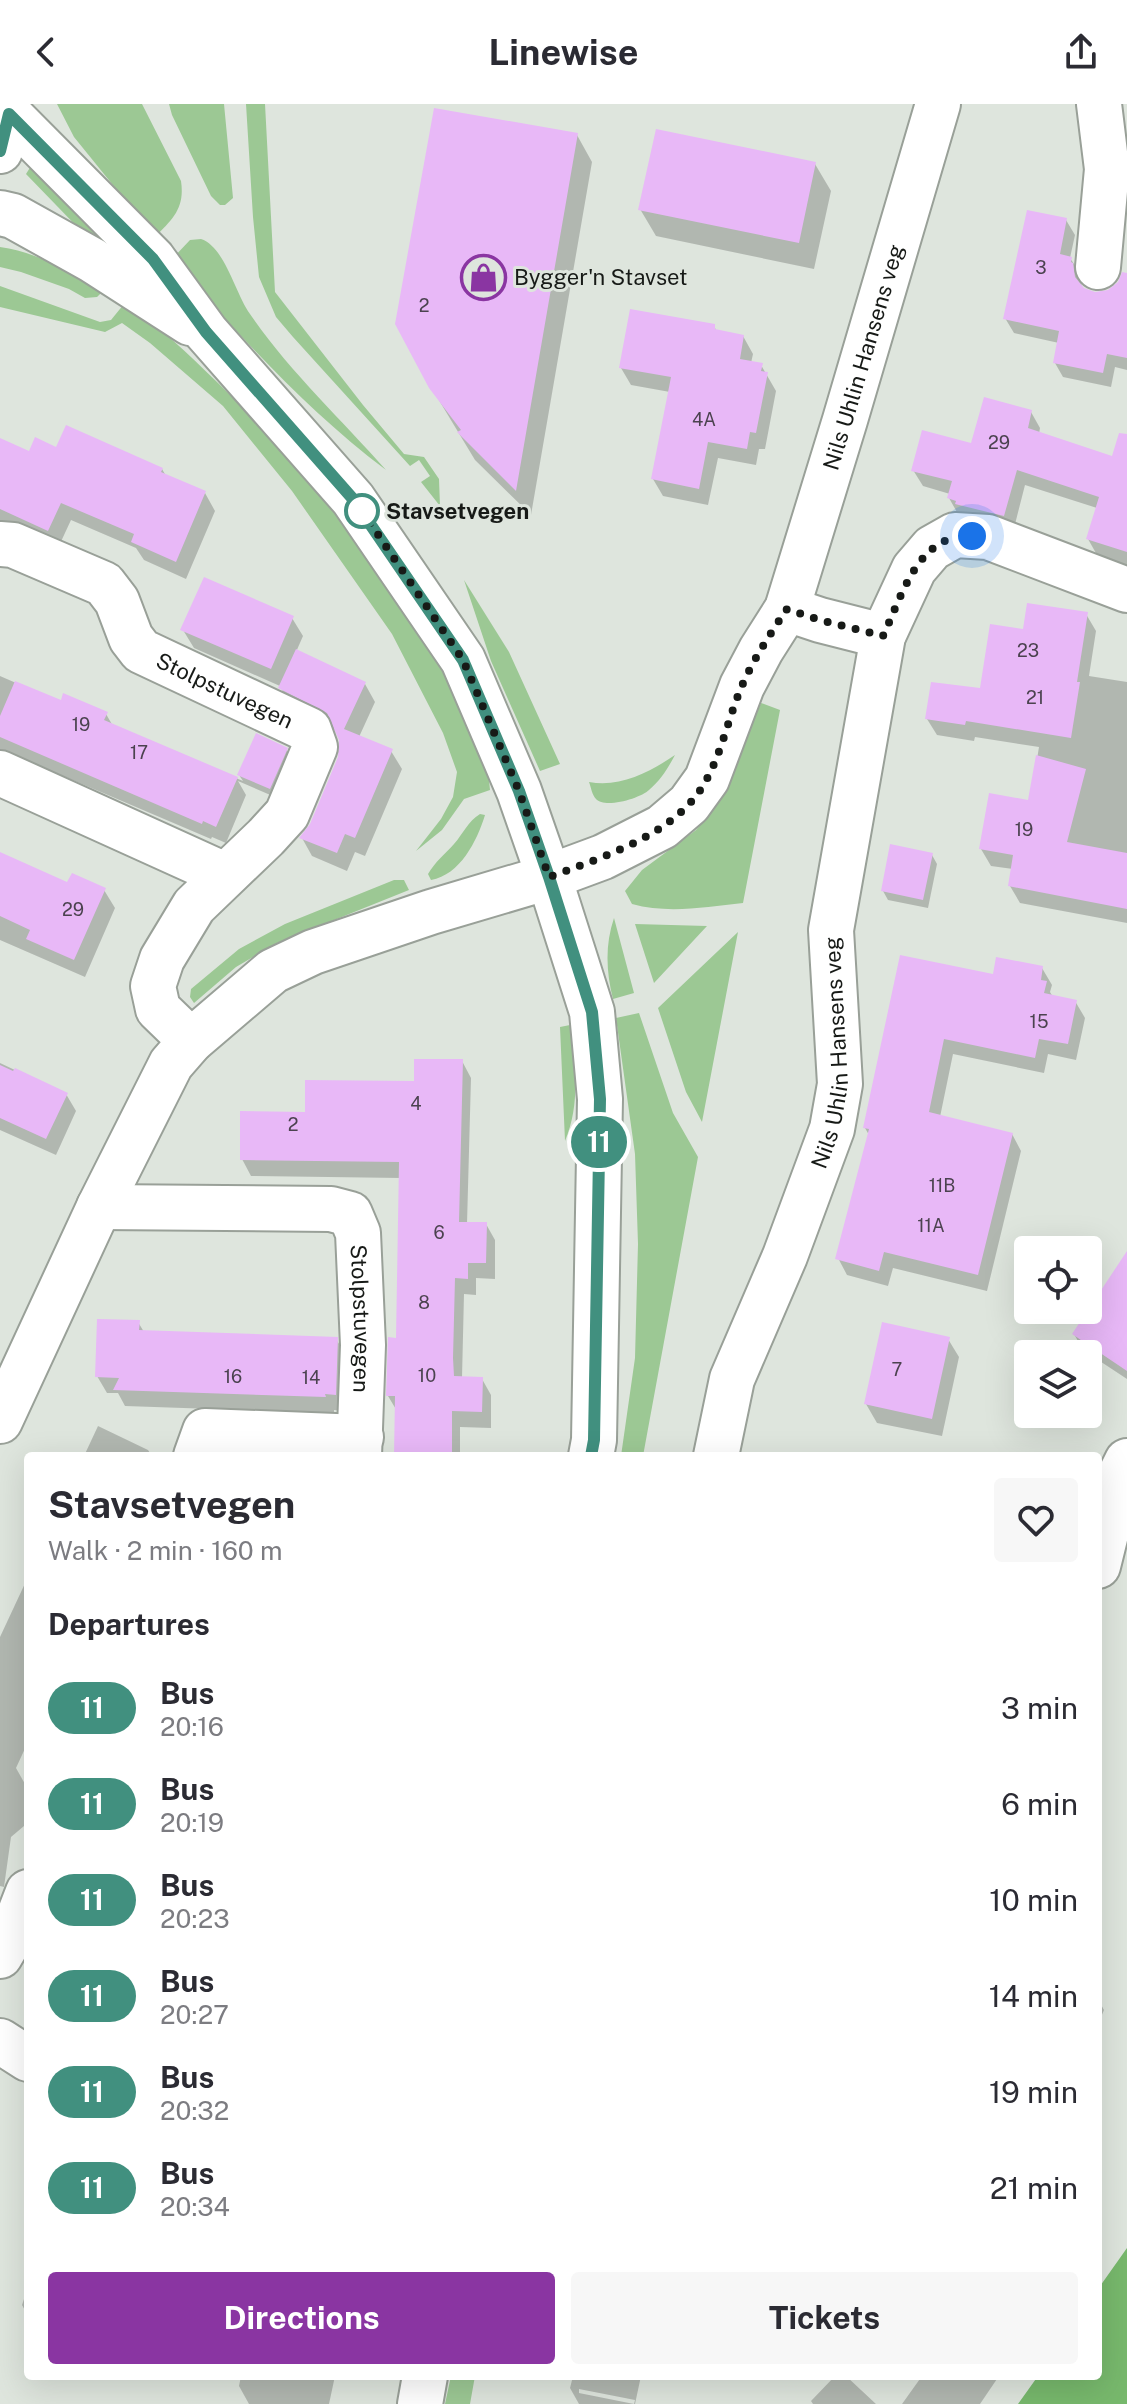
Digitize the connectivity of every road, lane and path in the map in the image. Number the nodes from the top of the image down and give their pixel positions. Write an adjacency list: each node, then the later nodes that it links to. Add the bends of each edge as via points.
1 (938, 104): 9 (street, Nils Uhlin Hansens veg)
2 (1099, 104): 5 (street, via 1107,169)
3 (6, 123): 6 (street, via 153,259)
4 (0, 213): 6 (street, via 92,260)
5 (1098, 267)
6 (206, 332): 13 (street, via 353,499 463,660)
7 (0, 544): 12 (street, Stolpstuvegen, via 104,584 141,651 309,730 315,747 287,814)
8 (1127, 590): 10 (street, Nils Uhlin Hansens veg, via 988,537 955,535 932,548 914,569)
9 (787, 609): 10 (street); 13 (street, Nils Uhlin Hansens veg, via 742,686 707,779 689,804 662,827)
10 (883, 636): 20 (street, Nils Uhlin Hansens veg, via 831,930 840,1084 832,1129 732,1379)
11 (0, 773): 12 (street)
12 (225, 875): 14 (street, Stolpstuvegen, via 194,906 162,959 153,986 158,1009)
13 (549, 877): 14 (street, via 313,952 273,971); 19 (street, via 592,1012 600,1099)
14 (191, 1041): 15 (street, via 171,1064)
15 (99, 1207): 16 (street); 17 (street, Stolpstuvegen, via 331,1209 350,1214 358,1233 363,1345)
16 (0, 1421)
17 (360, 1446): 18 (street, Stolpstuvegen, via 205,1431)
18 (197, 1452)
19 (592, 1452)
20 (717, 1452)
21 (1127, 1461): 22 (street)
22 (1102, 1550)
23 (24, 1902): 24 (street)
24 (0, 1956)
25 (0, 2041): 26 (street)
26 (24, 2056)
27 (424, 2380): 28 (street)
28 (420, 2404)

